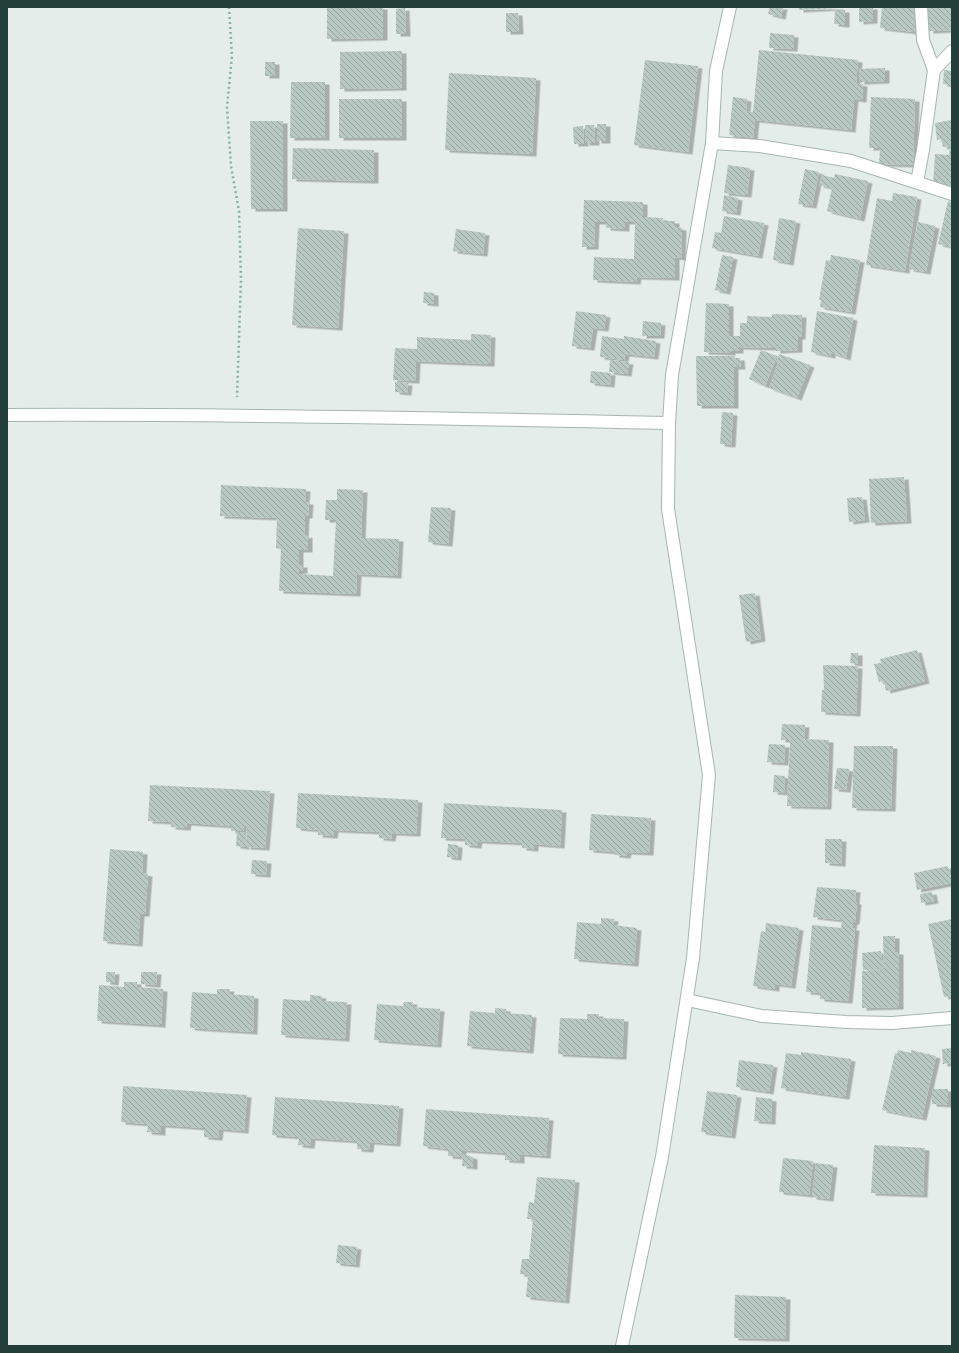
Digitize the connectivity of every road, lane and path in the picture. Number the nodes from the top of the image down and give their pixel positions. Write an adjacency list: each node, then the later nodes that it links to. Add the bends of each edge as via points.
1 (229, 7): 10 (path, via 232,56 226,107 231,166 239,211 241,280)
2 (730, 7): 6 (street, via 716,71)
3 (921, 7): 5 (street, via 923,40)
4 (952, 51): 5 (street)
5 (934, 70): 7 (street)
6 (712, 143): 7 (street, via 760,146 851,161); 11 (street, via 672,375)
7 (917, 182): 8 (street)
8 (952, 194)
9 (7, 415): 10 (street)
10 (236, 416): 11 (street)
11 (669, 423): 12 (street, via 668,509 709,775)
12 (687, 1000): 13 (street, via 762,1016 846,1022 892,1023); 14 (street, via 662,1157)
13 (952, 1018)
14 (622, 1346)

